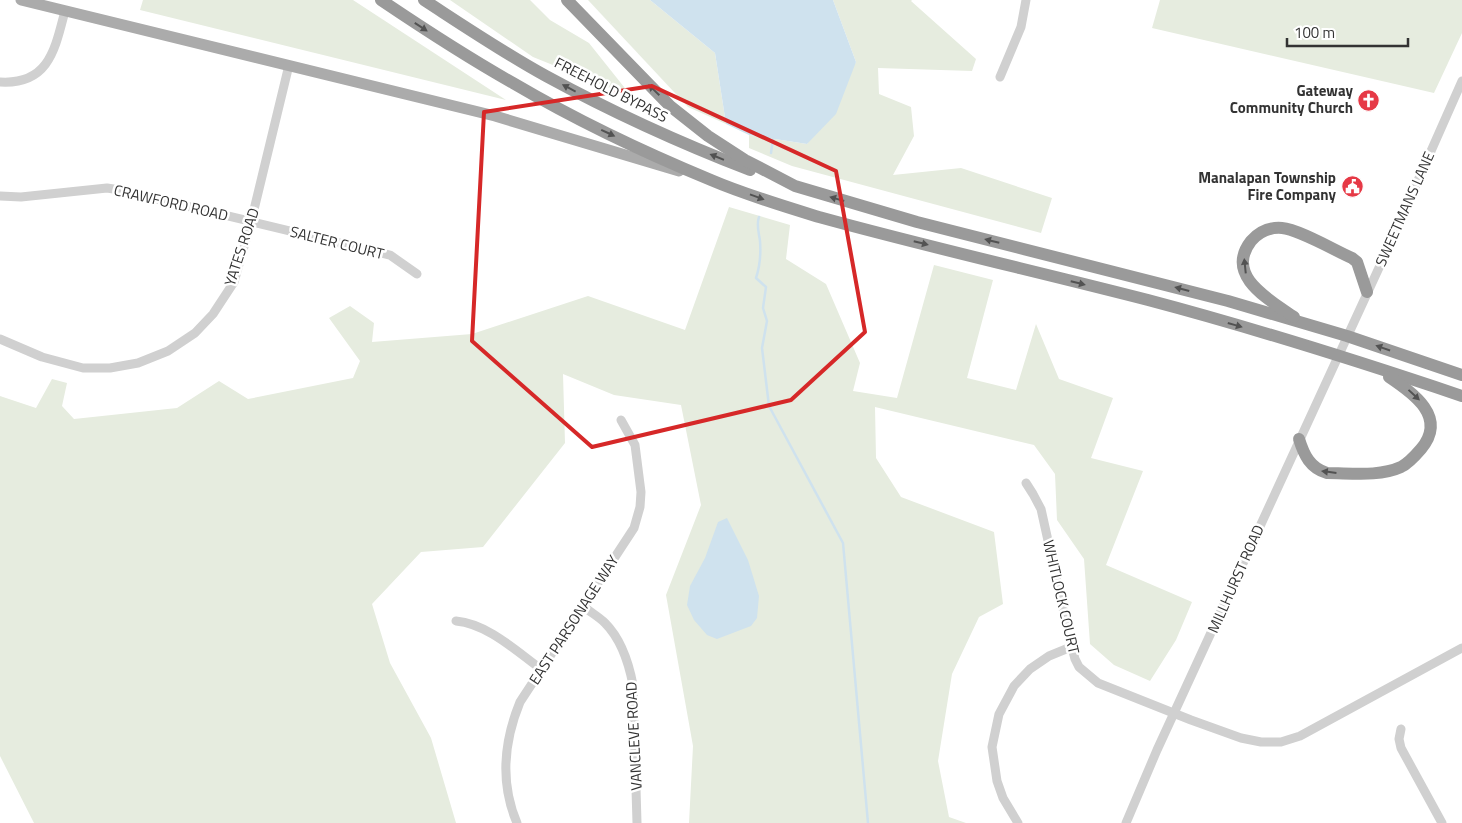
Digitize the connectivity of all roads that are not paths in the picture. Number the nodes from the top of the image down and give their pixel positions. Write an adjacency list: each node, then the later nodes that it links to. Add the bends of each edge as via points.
1 (21, 0): 6 (main road)
2 (381, 0): 11 (highway, one-way to 11, via 476,62 552,105)
3 (424, 0): 12 (highway, FREEHOLD BYPASS, one-way to 3, via 687,145 594,101 511,56)
4 (567, 0): 12 (highway, one-way to 4, via 745,160 670,106)
5 (1026, 0): 8 (street, via 1021,26)
6 (65, 11): 7 (main road); 10 (street, via 51,58 42,69 24,79)
7 (289, 65): 11 (main road, via 495,116); 14 (street, YATES ROAD)
8 (1000, 77)
9 (1462, 81): 16 (street, SWEETMANS LANE)
10 (0, 82)
11 (712, 181): 20 (highway, one-way to 20, via 819,217 1166,305)
12 (795, 186): 17 (highway, one-way to 12, via 917,222)
13 (0, 196): 14 (street, CRAWFORD ROAD, via 107,188)
14 (251, 222): 15 (street, SALTER COURT, via 390,255); 19 (street, YATES ROAD, via 234,282 201,327 168,351 138,363 83,368 42,357)
15 (417, 274)
16 (1367, 292): 17 (highway, one-way to 16, via 1263,295 1247,277 1246,251 1254,238 1265,230 1285,228 1352,258); 18 (street, SWEETMANS LANE)
17 (1302, 323): 18 (highway)
18 (1347, 336): 20 (street, MILLHURST ROAD); 22 (highway, one-way to 18)
19 (0, 339)
20 (1338, 355): 21 (highway); 25 (street, MILLHURST ROAD)
21 (1374, 367): 23 (highway); 25 (highway, one-way to 25, via 1413,393 1428,414 1431,423 1429,436 1414,457 1387,471 1327,473 1311,464)
22 (1462, 375)
23 (1462, 396)
24 (620, 420): 27 (street, EAST PARSONAGE WAY, via 635,445 640,507 634,528)
25 (1299, 439): 32 (street, MILLHURST ROAD)
26 (1026, 484): 29 (street, WHITLOCK COURT, via 1041,509)
27 (583, 606): 31 (street, EAST PARSONAGE WAY); 35 (street, VANCLEVE ROAD, via 606,624 630,667)
28 (456, 621): 31 (street, via 481,626)
29 (1071, 647): 32 (street, WHITLOCK COURT, via 1079,667 1098,683); 36 (street, via 1030,669 1014,686 999,714 992,747 997,781)
30 (1462, 648): 32 (street, WHITLOCK COURT, via 1300,736 1280,742 1241,738)
31 (541, 669): 34 (street, EAST PARSONAGE WAY, via 520,702 512,723 506,784)
32 (1174, 714): 37 (street, MILLHURST ROAD)
33 (1402, 729): 38 (street, via 1399,739 1402,748)
34 (516, 823)
35 (637, 823)
36 (1018, 823)
37 (1126, 823)
38 (1442, 823)

